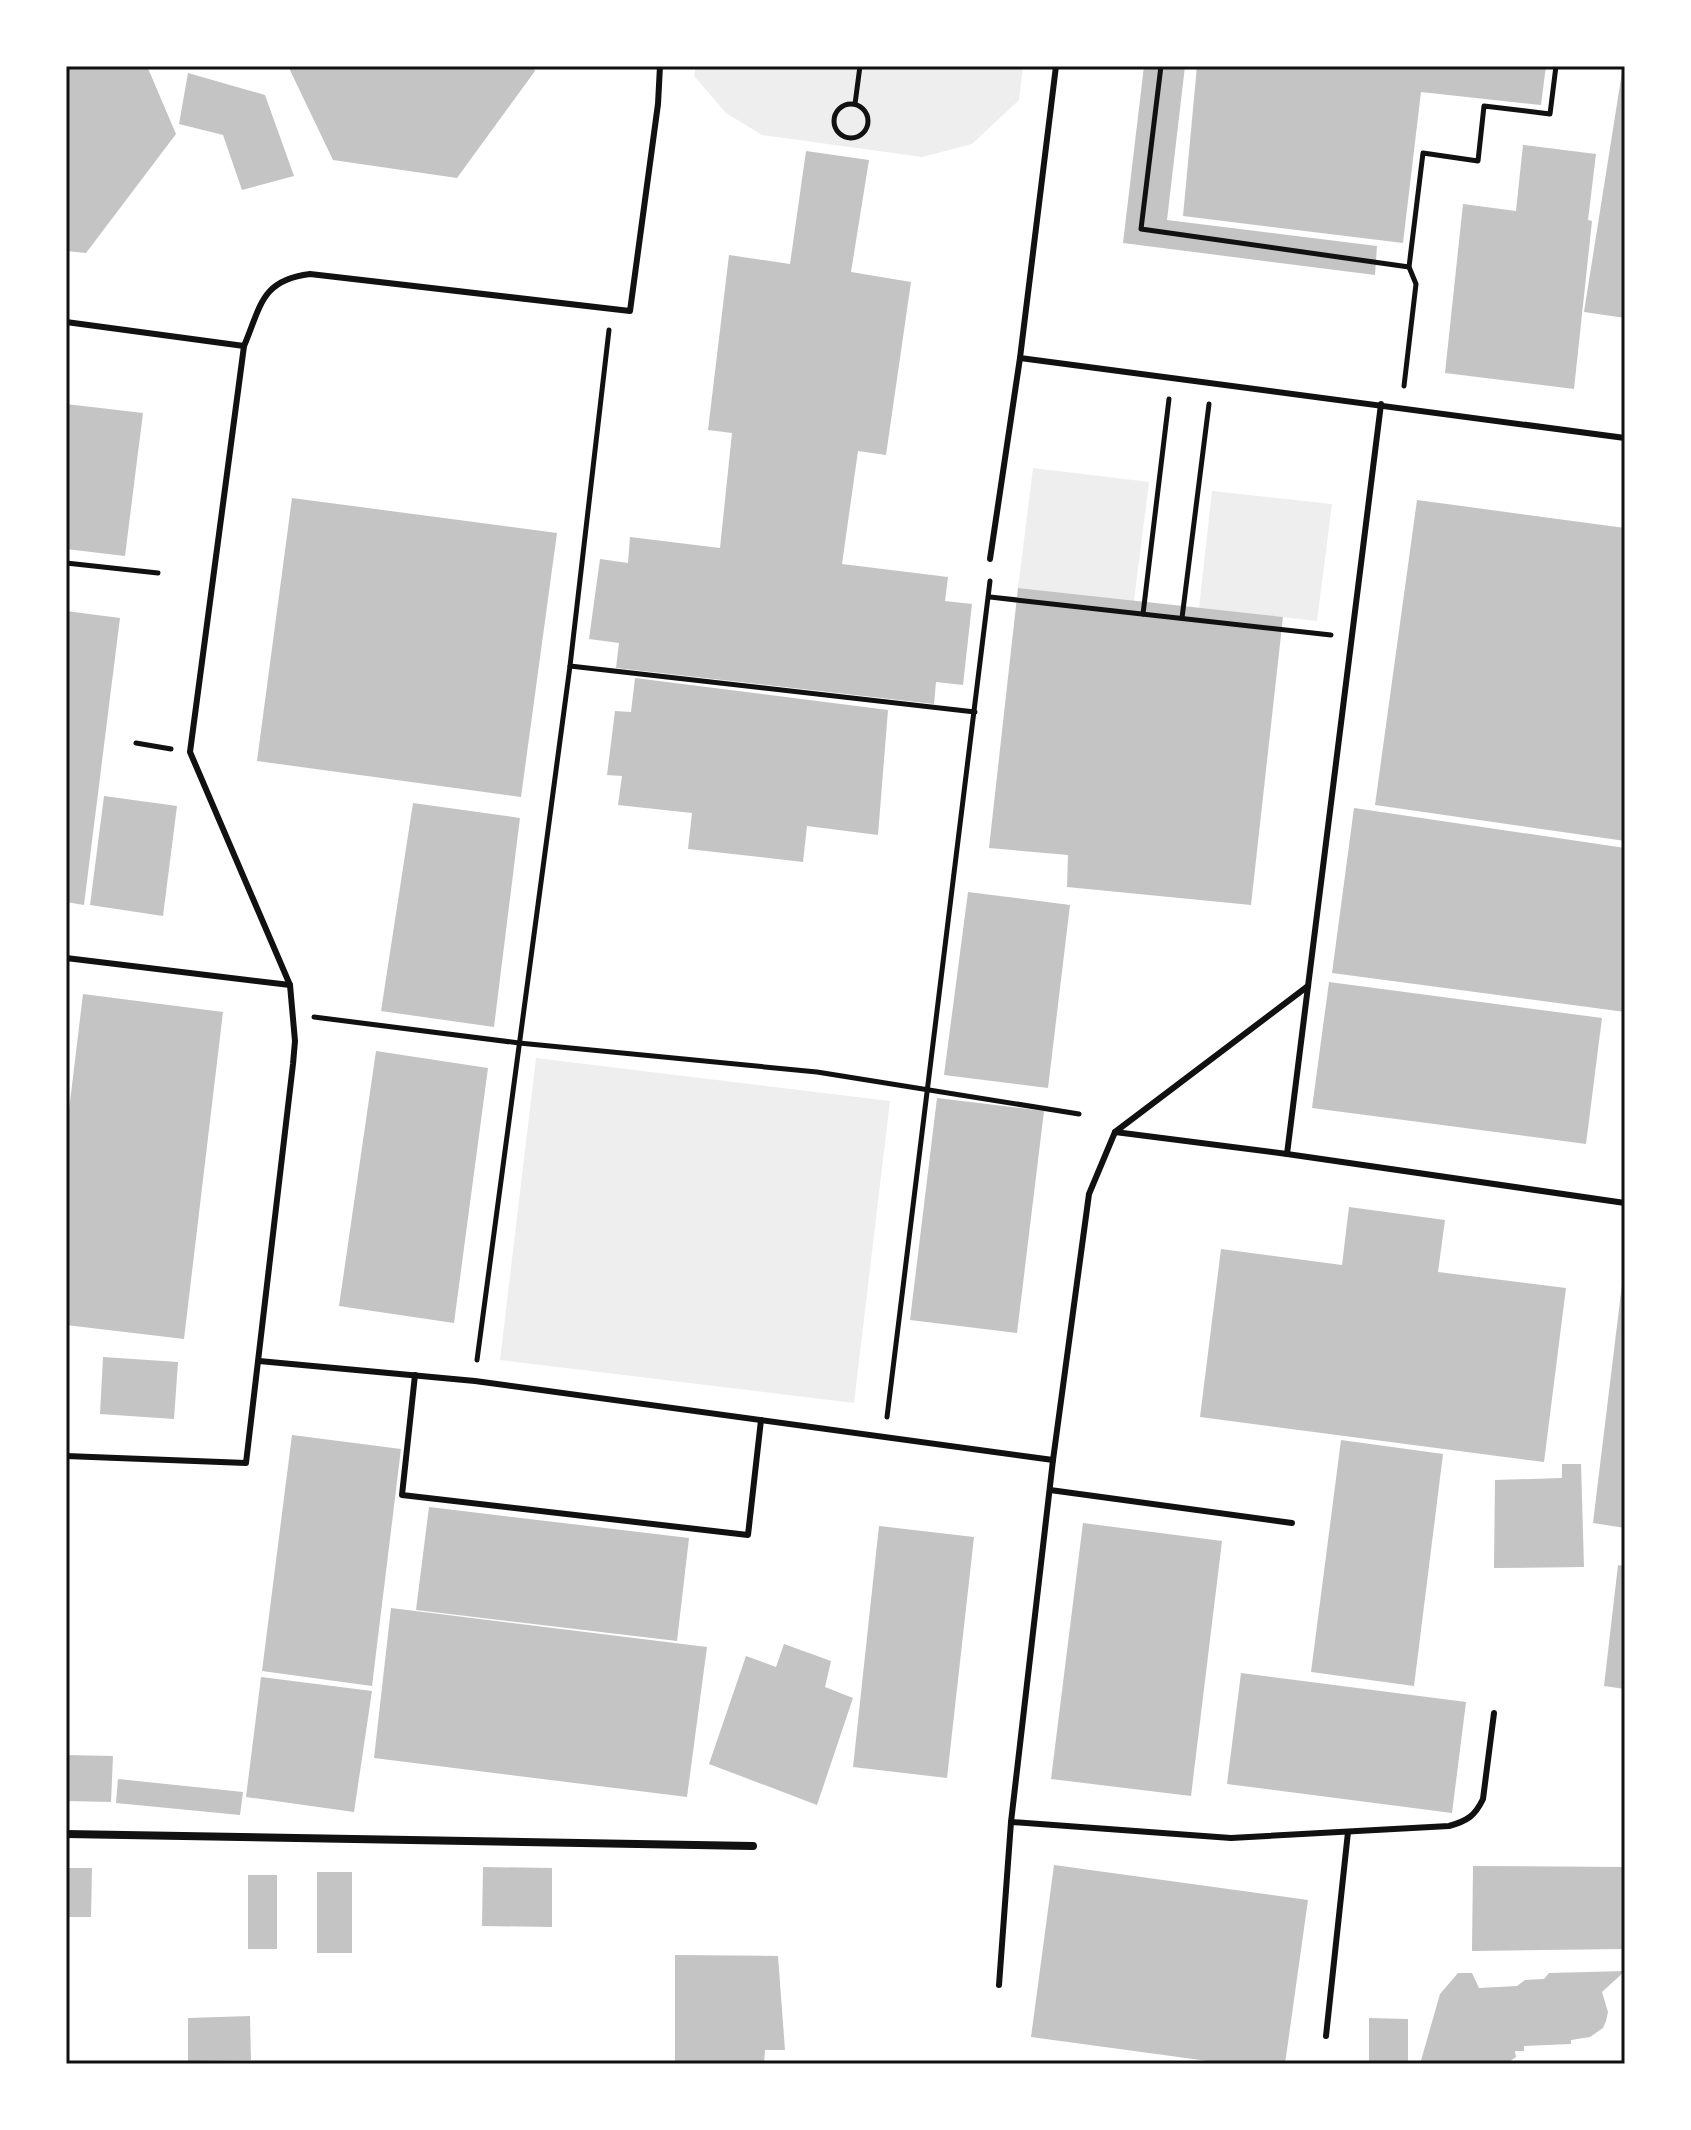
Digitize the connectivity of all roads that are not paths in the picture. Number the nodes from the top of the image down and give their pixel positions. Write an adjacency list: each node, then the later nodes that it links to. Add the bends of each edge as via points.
1 (660, 66): 4 (lane, via 630,311 310,274 288,277 269,288)
2 (1056, 66): 5 (lane)
3 (66, 322): 4 (lane)
4 (244, 346): 10 (lane, via 190,752)
5 (1020, 358): 6 (lane); 8 (lane)
6 (1381, 404): 7 (lane); 11 (lane)
7 (1625, 438)
8 (990, 559)
9 (66, 958): 10 (lane)
10 (290, 985): 15 (lane, via 293,1064)
11 (1308, 986): 12 (lane); 13 (lane)
12 (1115, 1132): 13 (lane); 19 (lane, via 1089,1194)
13 (1287, 1154): 14 (lane)
14 (1625, 1203)
15 (259, 1361): 16 (lane); 18 (lane, via 246,1463)
16 (415, 1375): 17 (lane); 17 (lane, via 402,1495 748,1535)
17 (761, 1420): 19 (lane)
18 (66, 1456)
19 (1053, 1460): 20 (lane)
20 (1050, 1490): 21 (lane); 23 (lane)
21 (1292, 1523)
22 (1494, 1713): 24 (lane, via 1483,1799 1467,1821)
23 (1011, 1822): 24 (lane, via 1231,1838); 27 (lane)
24 (1348, 1832): 28 (lane)
25 (66, 1834): 26 (street)
26 (753, 1846)
27 (999, 1985)
28 (1326, 2036)

